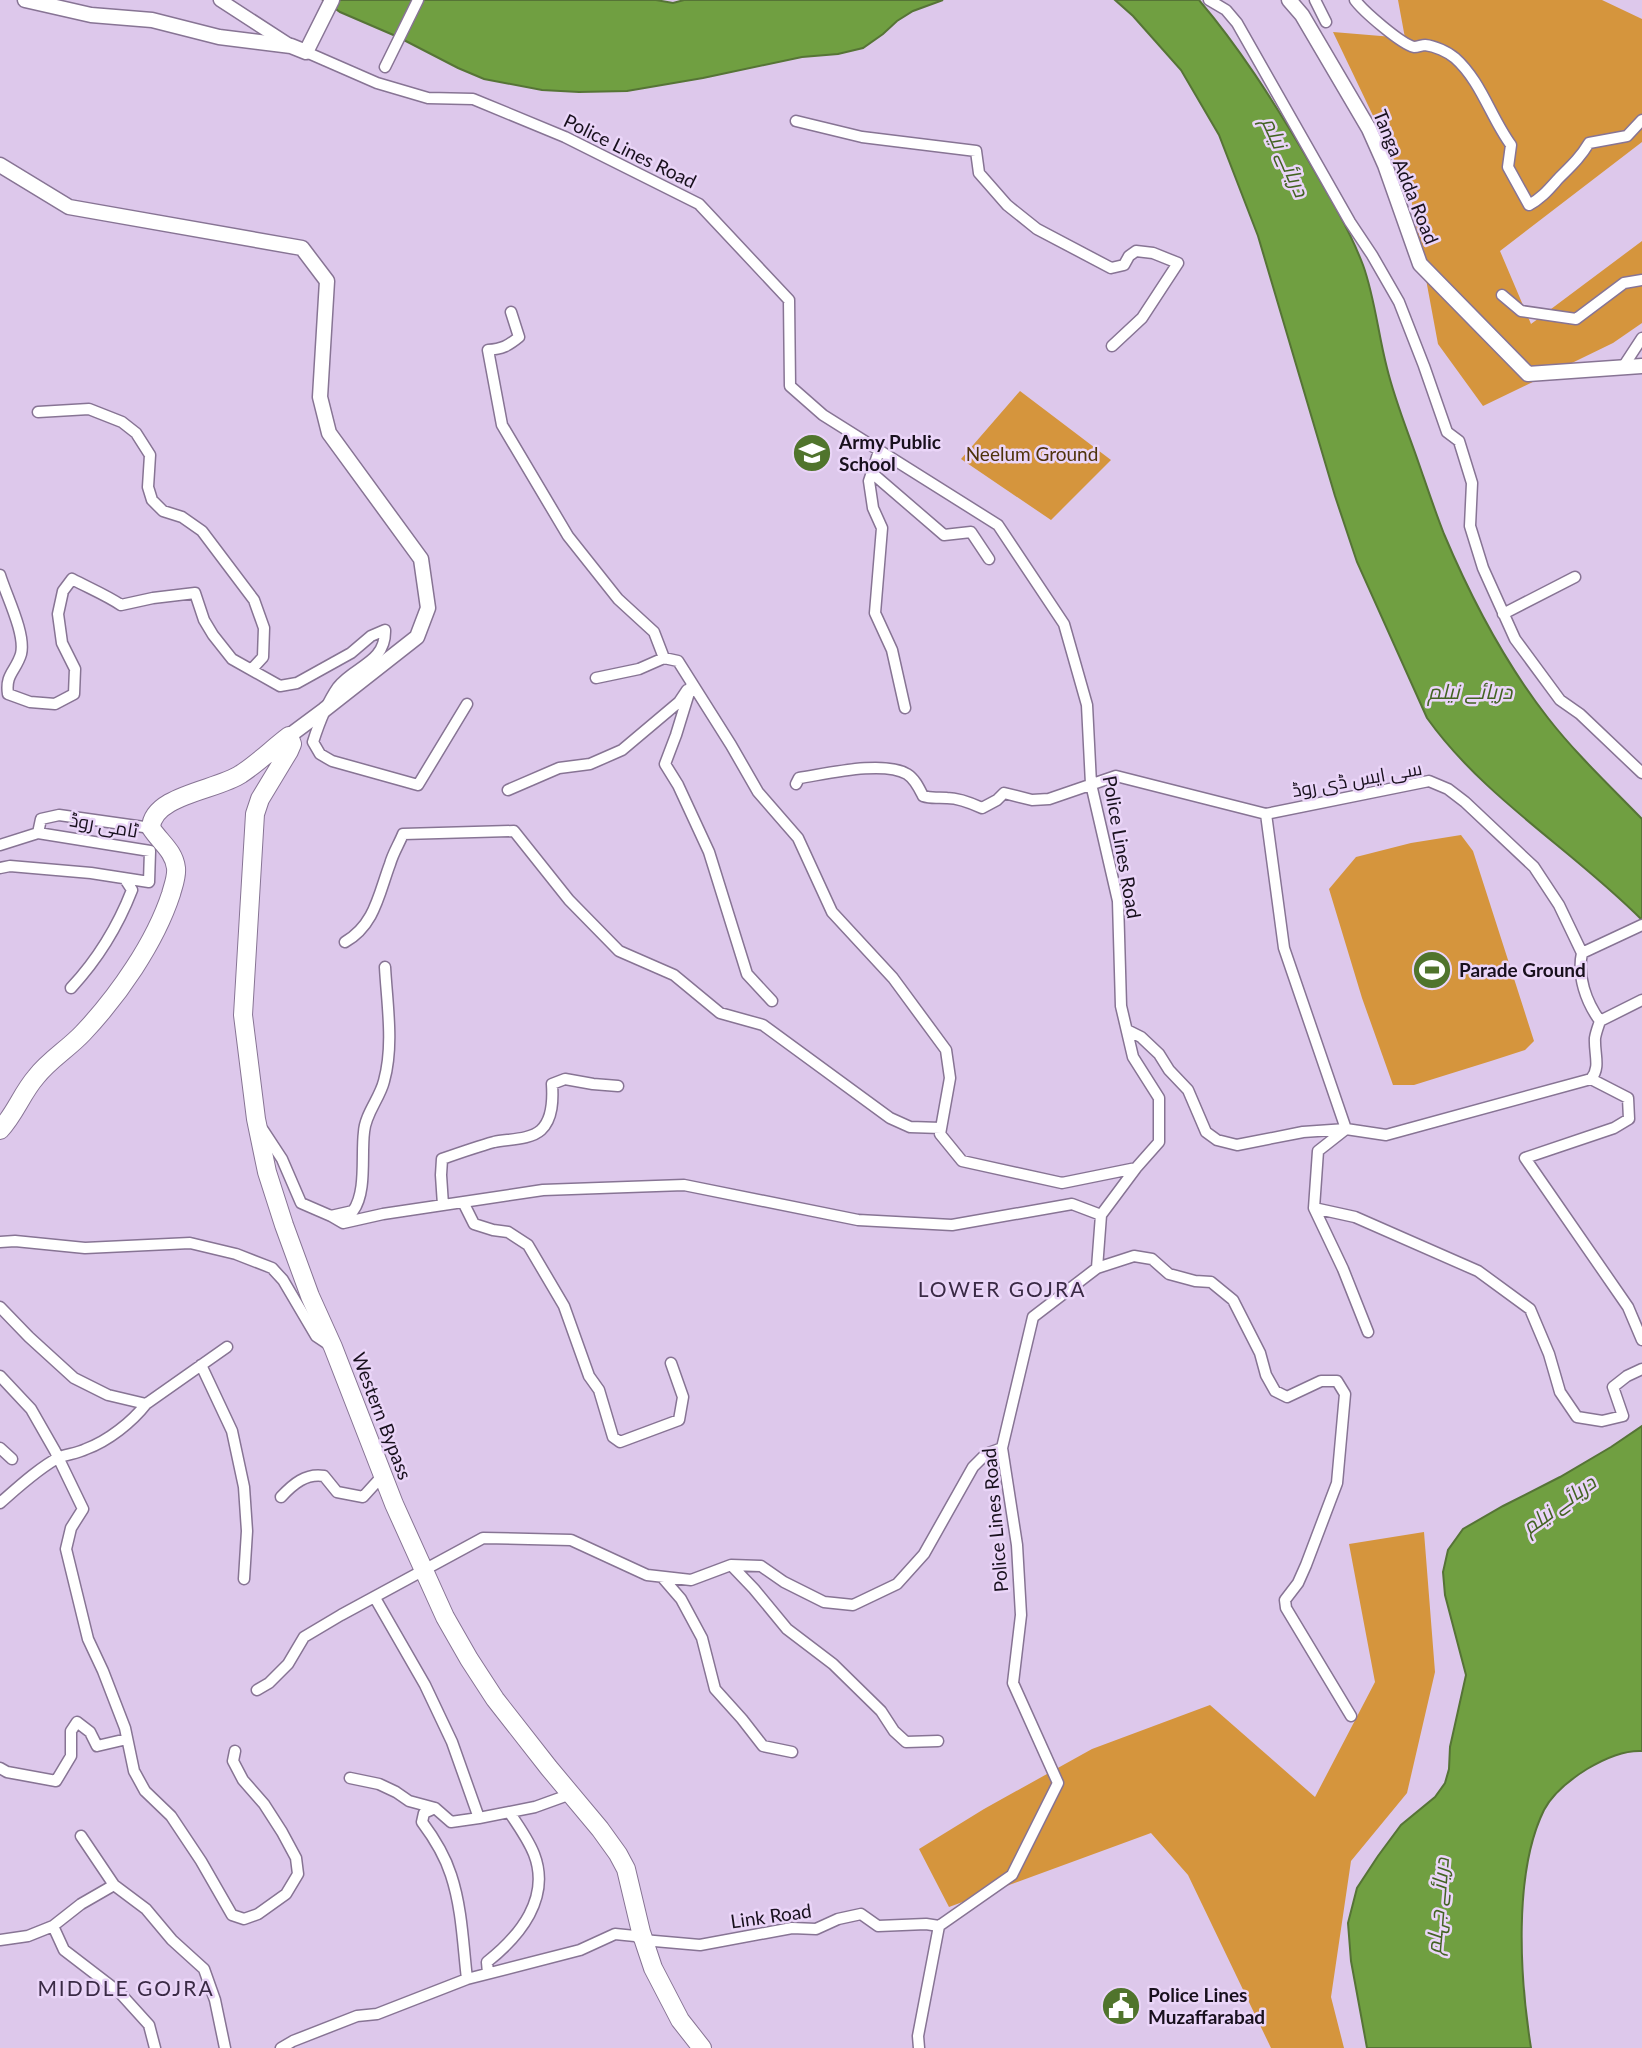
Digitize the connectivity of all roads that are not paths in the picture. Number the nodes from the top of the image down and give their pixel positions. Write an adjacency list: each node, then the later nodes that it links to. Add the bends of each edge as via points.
1 (25, 0): 10 (main road, via 91,15 152,20 219,37)
2 (220, 0): 10 (street)
3 (332, 0): 11 (main road)
4 (418, 0): 12 (street)
5 (1209, 0): 29 (street, via 1237,23 1399,302 1447,432 1459,441 1472,483 1470,526)
6 (1289, 0): 22 (main road, Tanga Adda Road, via 1369,129 1420,264 1528,374)
7 (1315, 0): 9 (street)
8 (1355, 0): 13 (street, via 1369,16 1414,47 1426,45 1455,58 1511,145 1508,167 1530,205 1541,199 1589,143 1627,136)
9 (1326, 22)
10 (291, 46): 11 (main road)
11 (309, 46): 24 (street, Police Lines Road, via 377,83 428,98 473,99 565,136 699,204 789,300 790,386 823,415)
12 (385, 67)
13 (1642, 120)
14 (796, 121): 20 (street, via 862,137 976,151 979,173 1007,205 1037,229 1111,268 1124,265 1136,251 1178,263 1142,318)
15 (0, 165): 36 (main road, via 69,207 302,248 327,281 320,397 329,433 422,559 428,608 416,637)
16 (1642, 280): 17 (street, via 1624,283 1576,319 1521,311)
17 (1502, 295)
18 (511, 312): 30 (street, via 519,337 508,346 488,350 502,425 568,536 618,599 654,632)
19 (1642, 338): 22 (street)
20 (1112, 346)
21 (1642, 366): 22 (main road, Tanga Adda Road)
22 (1623, 367)
23 (38, 412): 31 (street, via 89,409 136,433 150,455 152,500 163,511 202,531 254,600 264,628 263,657)
24 (879, 451): 25 (street); 40 (street, Police Lines Road, via 998,525 1064,624 1087,705)
25 (872, 473): 26 (street, via 944,535 971,532); 35 (street, via 873,508 882,528 875,613 892,650)
26 (989, 559)
27 (0, 575): 31 (street, via 18,625 22,652 6,682 8,694 55,704 74,694 75,669 62,643 58,614 63,591 72,579 121,606 195,593 213,635 232,659)
28 (1575, 577): 29 (street)
29 (1503, 614): 38 (street, via 1560,700)
30 (664, 658): 32 (street); 33 (street, via 678,660)
31 (252, 669): 36 (street, via 280,685 297,683 385,630 385,643 340,685)
32 (596, 678)
33 (692, 683): 41 (street, via 679,702 622,750 590,764 559,768); 54 (street, via 665,764 709,852 747,974); 60 (street, via 758,792 799,838 832,912 893,978 946,1050 950,1078)
34 (467, 704): 36 (street, via 418,785 320,754 313,742)
35 (905, 708)
36 (324, 710): 37 (main road)
37 (289, 736): 43 (highway, via 240,775 164,807 155,814); 59 (highway, Western Bypass, via 292,744 260,799 253,829 243,1015)
38 (1642, 774)
39 (796, 784): 40 (street, via 799,778 861,767 888,769 906,773 923,796 982,808 1004,793 1049,799)
40 (1091, 784): 42 (street, via 1116,776); 56 (street, Police Lines Road, via 1118,901 1121,1006)
41 (508, 790)
42 (1266, 814): 50 (street, سی ایس ڈی روڈ, via 1429,781 1448,789 1534,867); 61 (street, via 1284,948)
43 (151, 828): 44 (street, ٹامی روڈ, via 58,816 41,819); 62 (highway, via 168,847 177,870 152,940 96,1017 35,1077)
44 (38, 833): 45 (street); 47 (street, ٹامی روڈ, via 150,851 149,882)
45 (0, 845)
46 (0, 868): 47 (street, ٹامی روڈ)
47 (125, 879): 52 (street, via 132,890 122,916 86,973)
48 (1642, 925): 50 (street)
49 (345, 942): 60 (street, via 357,935 378,902 403,834 514,831 569,900 619,951 674,975 720,1013 764,1024 890,1118 910,1127)
50 (1582, 953): 55 (street, via 1585,994)
51 (385, 967): 68 (street, via 388,1063 384,1084 364,1128 361,1200 353,1212)
52 (71, 988)
53 (1642, 1000): 55 (street)
54 (772, 1001)
55 (1600, 1021): 57 (street, via 1595,1035 1596,1073)
56 (1127, 1030): 61 (street, via 1159,1054 1188,1090 1206,1132 1217,1140 1237,1145); 63 (street, Police Lines Road, via 1133,1057 1159,1098 1159,1142)
57 (1591, 1079): 61 (street, via 1386,1135); 73 (street, via 1628,1098 1629,1119 1525,1158 1628,1307)
58 (618, 1086): 65 (street, via 565,1079 552,1084 549,1118 540,1131 442,1159)
59 (256, 1119): 68 (street, via 282,1159 301,1203); 75 (highway, Western Bypass, via 284,1225)
60 (941, 1128): 63 (street, via 940,1134 962,1161 1062,1183)
61 (1346, 1129): 66 (street, via 1318,1151)
62 (0, 1130)
63 (1136, 1168): 67 (street, Police Lines Road)
64 (463, 1202): 65 (street); 67 (street, via 542,1190 684,1185 858,1220 952,1225 1072,1204); 76 (street, via 474,1224 508,1232 528,1245 564,1306 613,1437 620,1442 679,1420 683,1397)
65 (443, 1205): 68 (street, via 343,1223)
66 (1314, 1208): 72 (street); 78 (street, via 1355,1217 1478,1271 1530,1309 1560,1392 1577,1418 1602,1421 1623,1416 1612,1387)
67 (1101, 1215): 70 (street)
68 (331, 1216)
69 (0, 1242): 75 (street, via 85,1248 190,1243 236,1254 272,1268 316,1336)
70 (1097, 1268): 82 (street, Police Lines Road, via 1033,1317); 94 (street, Police Lines Road, via 1133,1256 1152,1259 1169,1274 1211,1282 1233,1300 1275,1391 1287,1397 1321,1381 1337,1381 1345,1394 1337,1483 1306,1565 1285,1600)
71 (0, 1307): 80 (street, via 74,1378 108,1395)
72 (1368, 1332)
73 (1642, 1339)
74 (227, 1347): 77 (street)
75 (333, 1347): 85 (highway, Western Bypass)
76 (671, 1363)
77 (201, 1365): 80 (street); 91 (street, via 232,1431 244,1488)
78 (1642, 1369)
79 (0, 1376): 83 (street, via 30,1409)
80 (146, 1404): 83 (street, via 137,1416 88,1449)
81 (0, 1448): 84 (street)
82 (1002, 1448): 88 (street, via 972,1467 924,1554 897,1584 853,1605 824,1602 761,1566); 108 (street, Police Lines Road, via 1017,1545 1021,1615 1013,1683 1058,1783 1012,1875)
83 (59, 1458): 87 (street); 95 (street, via 83,1509 71,1528 66,1549 77,1597 88,1639)
84 (12, 1459)
85 (383, 1475): 86 (street, via 363,1497 337,1492 324,1476 313,1474 292,1484); 89 (highway, Western Bypass)
86 (281, 1497)
87 (0, 1503)
88 (731, 1565): 90 (street, via 691,1580); 96 (street, via 788,1629 834,1664 906,1742)
89 (423, 1570): 90 (street, via 483,1538 571,1540 647,1575); 92 (street); 101 (highway, Western Bypass, via 445,1617 489,1689)
90 (662, 1577): 98 (street, via 681,1599 702,1638 715,1689 763,1746)
91 (244, 1579)
92 (375, 1598): 93 (street, via 304,1637 288,1664); 104 (street, via 452,1742)
93 (257, 1690)
94 (1351, 1716)
95 (127, 1739): 97 (street, via 134,1771 145,1791 171,1816 232,1915 244,1919 286,1894 298,1874 296,1858 282,1832 233,1761); 99 (street, via 97,1746 90,1732 77,1722 71,1731 71,1756 56,1781)
96 (938, 1741)
97 (235, 1751)
98 (792, 1752)
99 (0, 1768)
100 (350, 1778): 102 (street, via 379,1784 409,1801)
101 (570, 1794): 103 (street); 110 (highway, Western Bypass, via 626,1869)
102 (435, 1808): 104 (street, via 450,1822); 112 (street, via 424,1813 422,1822 451,1874)
103 (509, 1812): 104 (street); 111 (street, via 534,1855 540,1881 530,1916 487,1962)
104 (479, 1818)
105 (81, 1836): 106 (street)
106 (114, 1885): 107 (street); 114 (street, via 146,1909 204,1969)
107 (53, 1926): 109 (street); 113 (street, via 64,1950 120,1993 149,2025)
108 (939, 1926): 110 (street, Link Road, via 878,1926 862,1914 816,1929 765,1931 700,1945); 117 (street)
109 (0, 1940)
110 (643, 1940): 111 (street, via 615,1934 580,1950); 116 (highway, Western Bypass, via 664,1991)
111 (488, 1973): 112 (street)
112 (467, 1979): 115 (street, via 377,2014 357,2016)
113 (155, 2048)
114 (225, 2048)
115 (281, 2048)
116 (702, 2048)
117 (919, 2048)

